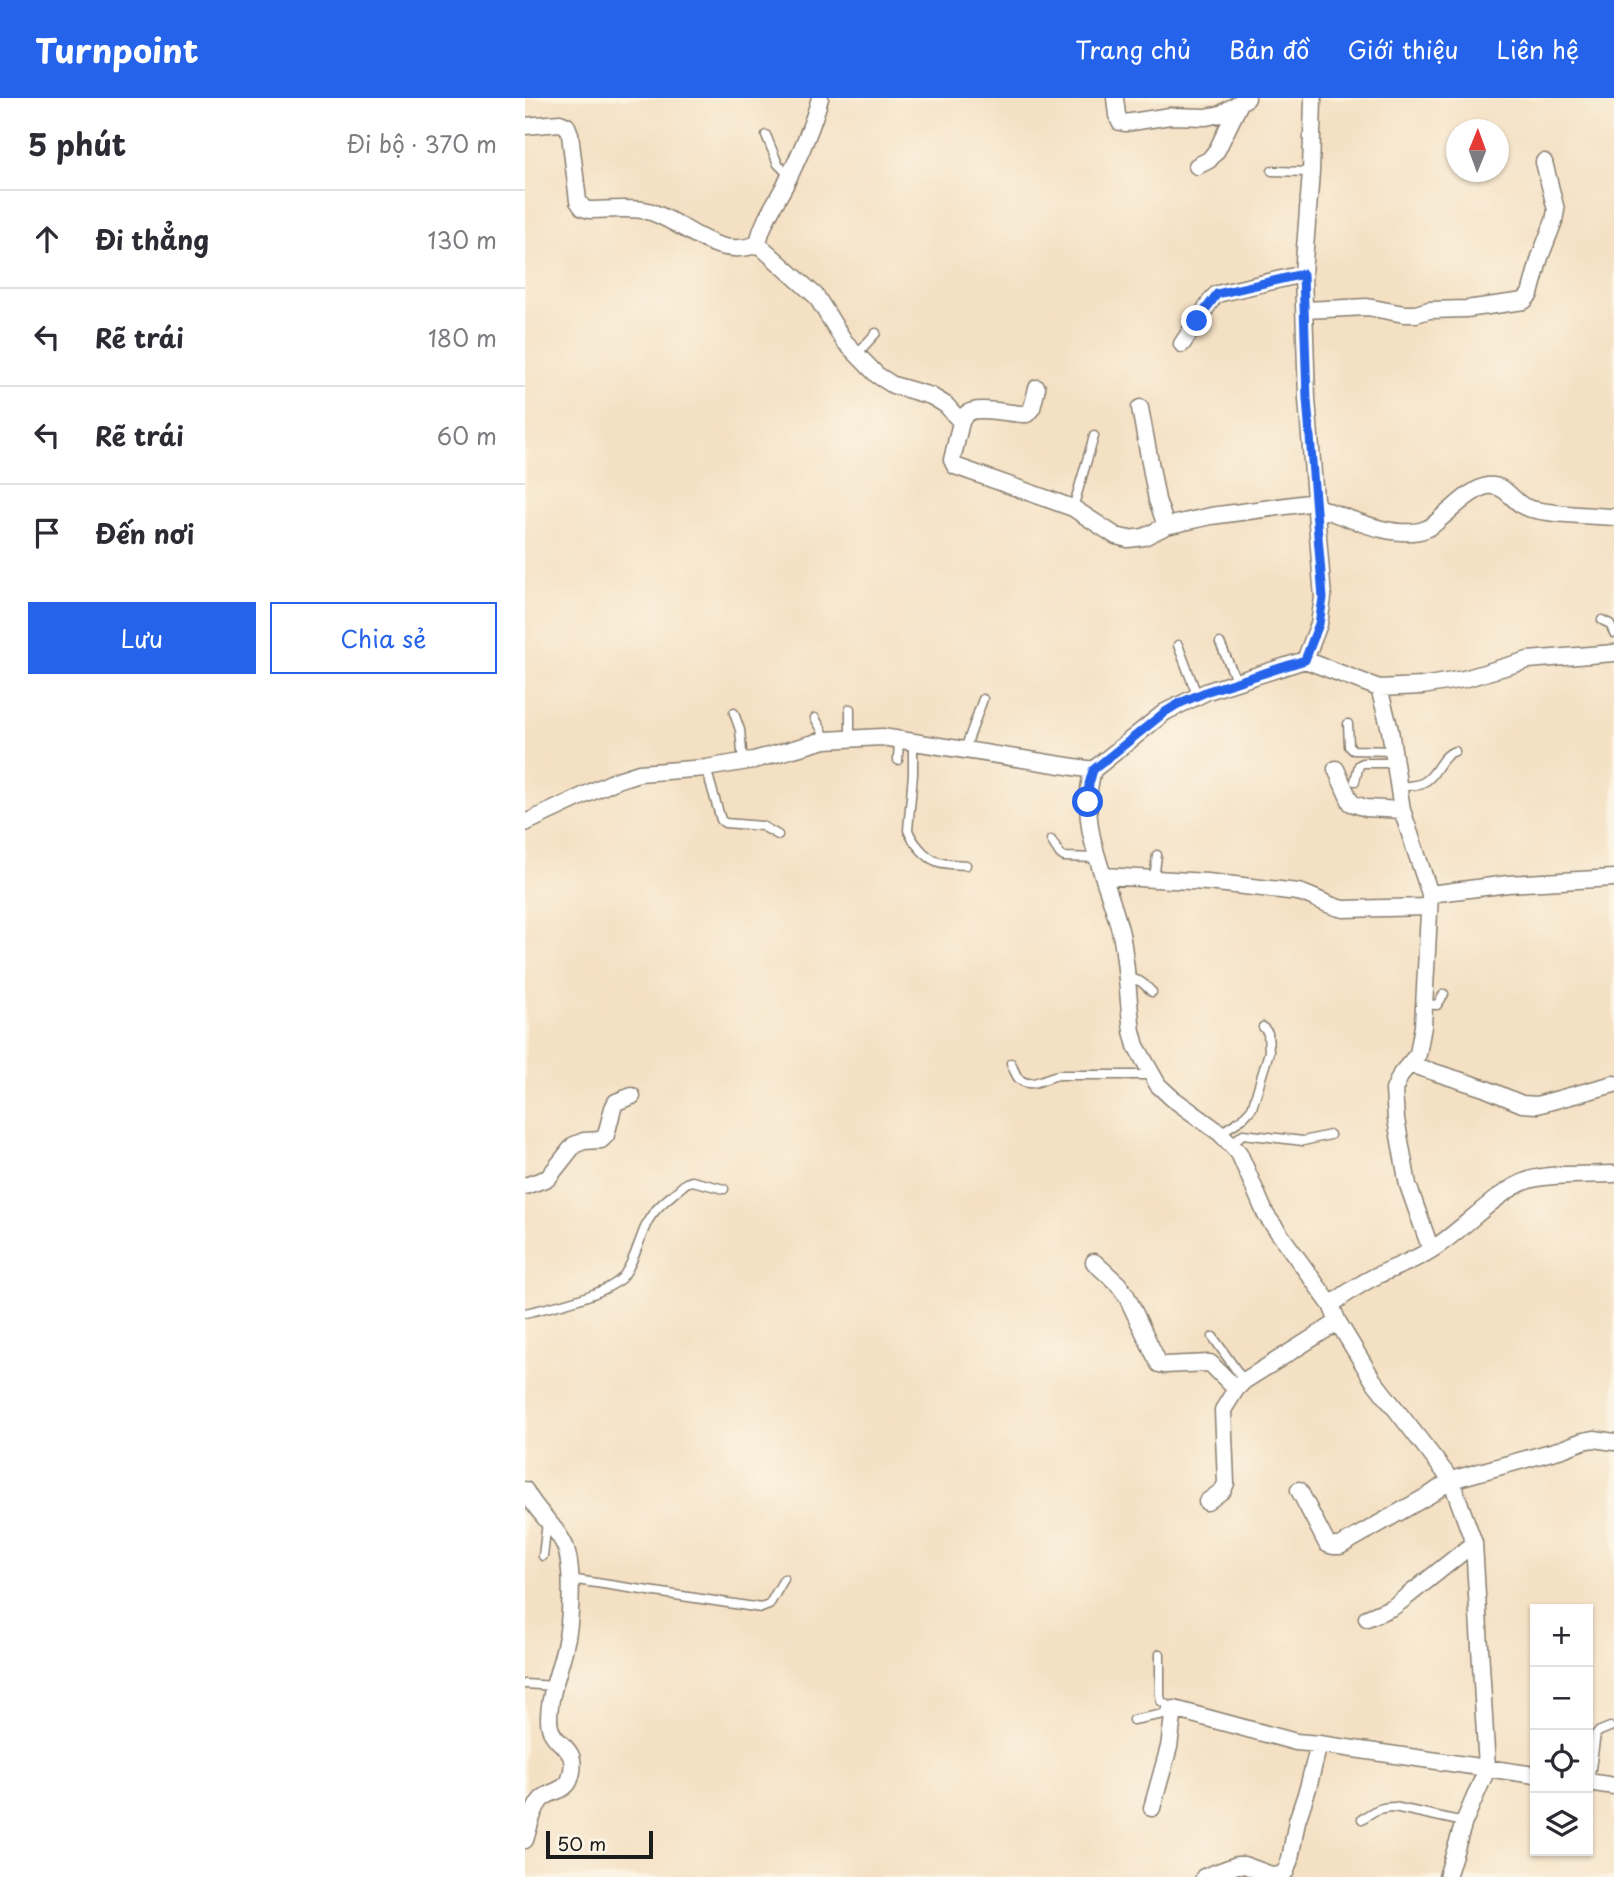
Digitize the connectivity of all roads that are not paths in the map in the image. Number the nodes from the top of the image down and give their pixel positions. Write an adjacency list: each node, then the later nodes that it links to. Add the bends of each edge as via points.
1 (820, 98): 11 (street)
2 (1115, 98): 4 (street, via 1117,116 1125,123 1170,116 1206,117 1221,114)
3 (1313, 98): 10 (street)
4 (1243, 100): 8 (street, via 1217,150)
5 (525, 126): 12 (street, via 567,126 578,201 583,208 644,210 728,249)
6 (766, 135): 11 (lane, via 778,164)
7 (1544, 162): 14 (street, via 1556,209 1524,301 1416,314 1367,307)
8 (1198, 166)
9 (1272, 171): 10 (lane)
10 (1311, 172): 13 (street)
11 (790, 176): 12 (street)
12 (758, 244): 17 (street, via 816,296)
13 (1303, 274): 14 (street); 16 (street, via 1217,294)
14 (1305, 310): 22 (street)
15 (877, 333): 17 (lane)
16 (1182, 344)
17 (856, 355): 20 (street, via 893,384 946,405)
18 (1037, 387): 20 (street, via 1027,414 975,410 966,413)
19 (1140, 408): 25 (street)
20 (961, 422): 23 (street, via 952,460 955,466)
21 (1094, 436): 23 (lane)
22 (1317, 505): 24 (street, via 1391,532 1414,532 1429,528 1478,489 1495,486 1524,507); 25 (street, via 1211,516); 31 (street, via 1323,598)
23 (1073, 508): 25 (street, via 1128,539)
24 (1614, 517)
25 (1165, 526)
26 (1602, 620): 27 (lane)
27 (1614, 633)
28 (1220, 643): 32 (lane)
29 (1178, 645): 34 (lane)
30 (1614, 653): 33 (street, via 1528,660 1422,686)
31 (1305, 660): 32 (street); 33 (street)
32 (1237, 682): 34 (street)
33 (1379, 688): 45 (street)
34 (1197, 695): 50 (street, via 1165,712)
35 (983, 699): 43 (lane)
36 (850, 709): 40 (lane)
37 (734, 713): 47 (lane)
38 (815, 718): 41 (lane)
39 (1348, 724): 45 (lane, via 1353,750)
40 (850, 738): 41 (street); 42 (street)
41 (825, 740): 47 (street)
42 (906, 740): 43 (street); 46 (lane); 59 (lane, via 913,774 911,837 936,861)
43 (965, 749): 50 (street)
44 (1455, 751): 52 (lane, via 1429,779)
45 (1394, 757): 51 (lane, via 1359,765); 52 (street)
46 (898, 760)
47 (743, 762): 48 (street)
48 (706, 768): 54 (street, via 639,773); 55 (lane, via 721,820 762,826)
49 (1336, 769): 53 (street, via 1352,803)
50 (1093, 770): 58 (street, via 1089,829)
51 (1355, 781)
52 (1398, 787): 53 (street)
53 (1402, 810): 63 (street)
54 (525, 823)
55 (778, 835)
56 (1051, 840): 58 (lane, via 1064,857)
57 (1157, 855): 62 (lane)
58 (1098, 858): 60 (street)
59 (966, 865)
60 (1104, 876): 62 (street); 64 (street, via 1121,935)
61 (1614, 877): 63 (street, via 1508,884)
62 (1154, 879): 63 (street, via 1298,892 1343,909)
63 (1429, 901): 67 (street)
64 (1126, 979): 65 (lane, via 1141,980); 71 (street, via 1136,1046)
65 (1152, 992)
66 (1444, 994): 67 (lane, via 1437,1006)
67 (1425, 1004): 70 (street, via 1418,1054)
68 (1263, 1027): 75 (lane, via 1268,1032 1269,1052 1252,1108)
69 (1011, 1063): 71 (lane, via 1020,1079 1030,1083 1052,1075)
70 (1409, 1064): 72 (street, via 1522,1104 1537,1105); 79 (street, via 1394,1090 1396,1119 1408,1185)
71 (1152, 1075): 75 (street, via 1172,1098)
72 (1614, 1084)
73 (632, 1096): 77 (street, via 616,1102 601,1140 574,1145 548,1178)
74 (1329, 1135): 75 (lane, via 1303,1141 1243,1135)
75 (1226, 1138): 81 (street, via 1239,1153 1266,1215)
76 (1614, 1174): 79 (street, via 1541,1177 1517,1185)
77 (525, 1186)
78 (724, 1189): 82 (lane, via 692,1181 686,1184 648,1220 624,1276 612,1286)
79 (1431, 1251): 81 (street, via 1375,1276)
80 (1094, 1262): 85 (street, via 1126,1295 1159,1364 1209,1363)
81 (1331, 1305): 83 (street)
82 (525, 1313)
83 (1338, 1322): 85 (street); 87 (street, via 1373,1380)
84 (1213, 1337): 85 (lane)
85 (1240, 1385): 90 (street, via 1223,1410 1226,1483)
86 (1614, 1441): 87 (street, via 1583,1441)
87 (1451, 1480): 89 (street, via 1341,1546 1327,1544); 92 (street)
88 (525, 1490): 91 (street)
89 (1300, 1490)
90 (1207, 1502)
91 (547, 1522): 93 (lane); 94 (street, via 567,1548)
92 (1475, 1543): 96 (street, via 1405,1598); 105 (street)
93 (543, 1556)
94 (571, 1579): 95 (lane, via 761,1608 769,1605); 99 (street, via 566,1644)
95 (785, 1579)
96 (1367, 1618)
97 (1160, 1654): 100 (lane, via 1161,1701)
98 (525, 1684): 99 (lane)
99 (554, 1686): 112 (street, via 551,1733 571,1754 570,1780 542,1798)
100 (1171, 1707): 101 (lane, via 1164,1714); 103 (street, via 1296,1742); 109 (street, via 1169,1747)
101 (1133, 1720)
102 (1610, 1727): 104 (lane, via 1596,1734)
103 (1319, 1744): 105 (street); 113 (street, via 1290,1859 1286,1871)
104 (1593, 1755)
105 (1487, 1769): 106 (street); 111 (street)
106 (1530, 1774)
107 (1593, 1783): 108 (street)
108 (1614, 1786)
109 (1152, 1808)
110 (1362, 1819): 111 (lane, via 1375,1810 1394,1807)
111 (1464, 1822): 115 (street)
112 (525, 1840)
113 (1275, 1876): 114 (street, via 1237,1865)
114 (1203, 1877)
115 (1447, 1877)

